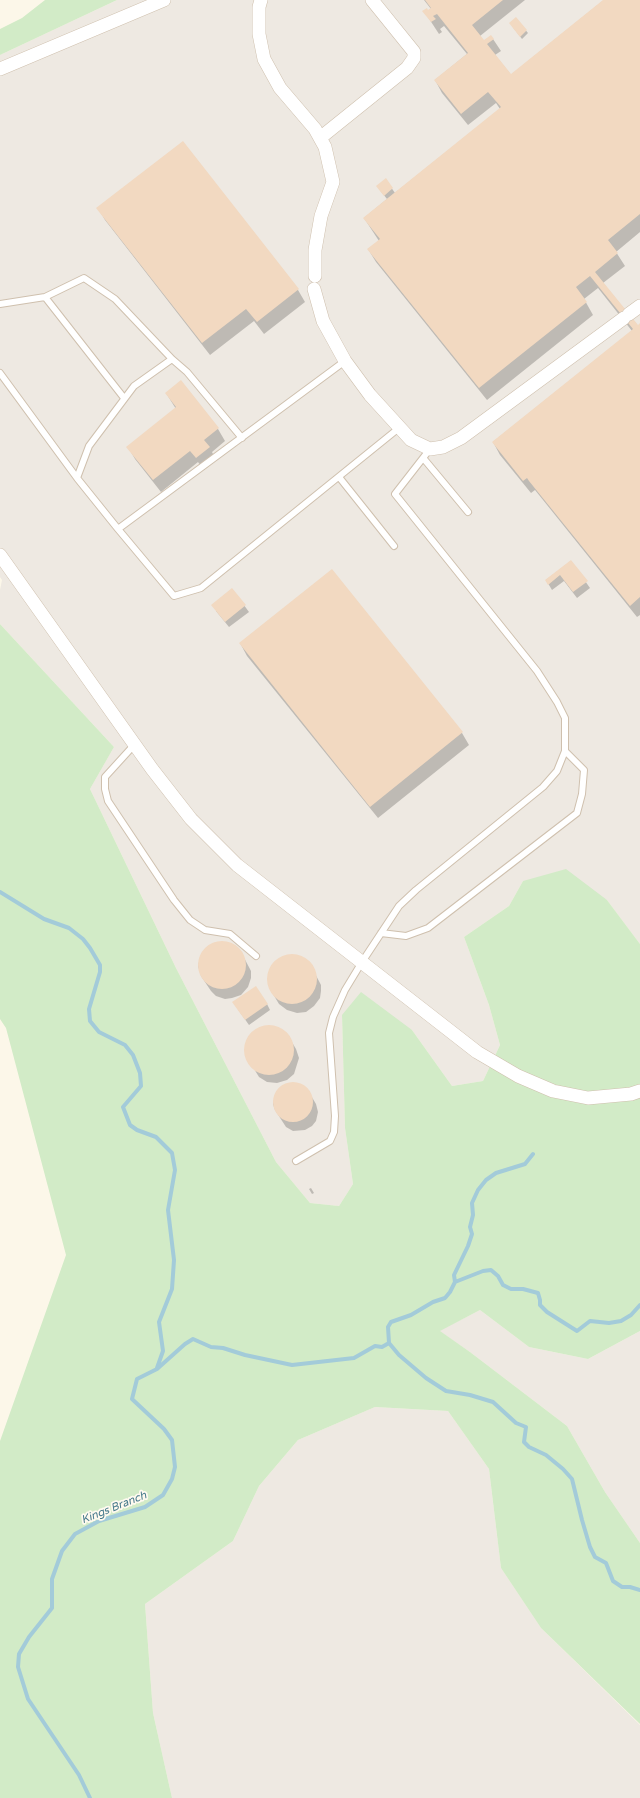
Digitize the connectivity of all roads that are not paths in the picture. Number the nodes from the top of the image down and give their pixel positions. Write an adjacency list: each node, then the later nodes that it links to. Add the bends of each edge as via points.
1 (164, 0): 4 (street)
2 (261, 0): 5 (street, via 259,34 264,59 280,88)
3 (372, 0): 5 (street, via 414,52 414,58 407,68)
4 (0, 69)
5 (320, 138): 6 (street, via 325,147 333,182 321,216 315,250)
6 (315, 276)
7 (314, 289): 12 (street, via 323,321)
8 (45, 296): 9 (lane); 11 (lane, via 84,278 115,299); 14 (lane)
9 (0, 304)
10 (640, 306): 17 (street, via 461,438)
11 (172, 359): 14 (lane, via 134,386); 16 (lane, via 187,372)
12 (345, 361): 15 (street); 16 (lane)
13 (0, 373): 19 (lane)
14 (124, 398): 19 (lane, via 89,446)
15 (399, 428): 17 (street); 18 (lane)
16 (242, 438): 21 (lane)
17 (427, 454): 20 (lane); 25 (lane, via 395,494 537,671 565,718)
18 (339, 477): 21 (lane, via 201,588 174,596); 22 (lane)
19 (77, 478): 21 (lane)
20 (468, 512)
21 (118, 529)
22 (394, 546)
23 (0, 555): 24 (street)
24 (135, 744): 27 (lane, via 104,776 108,801 190,920 205,930 230,934); 28 (street, via 191,819 237,865)
25 (565, 751): 26 (lane, via 558,771 543,787 416,890 399,906); 26 (lane, via 584,770 577,813 428,928 406,936)
26 (381, 933): 28 (lane)
27 (256, 956)
28 (362, 962): 29 (street, via 477,1052 518,1076 553,1091 588,1098 630,1094); 30 (lane, via 345,990 329,1033 334,1132 330,1141)
29 (640, 1090)
30 (296, 1161)

